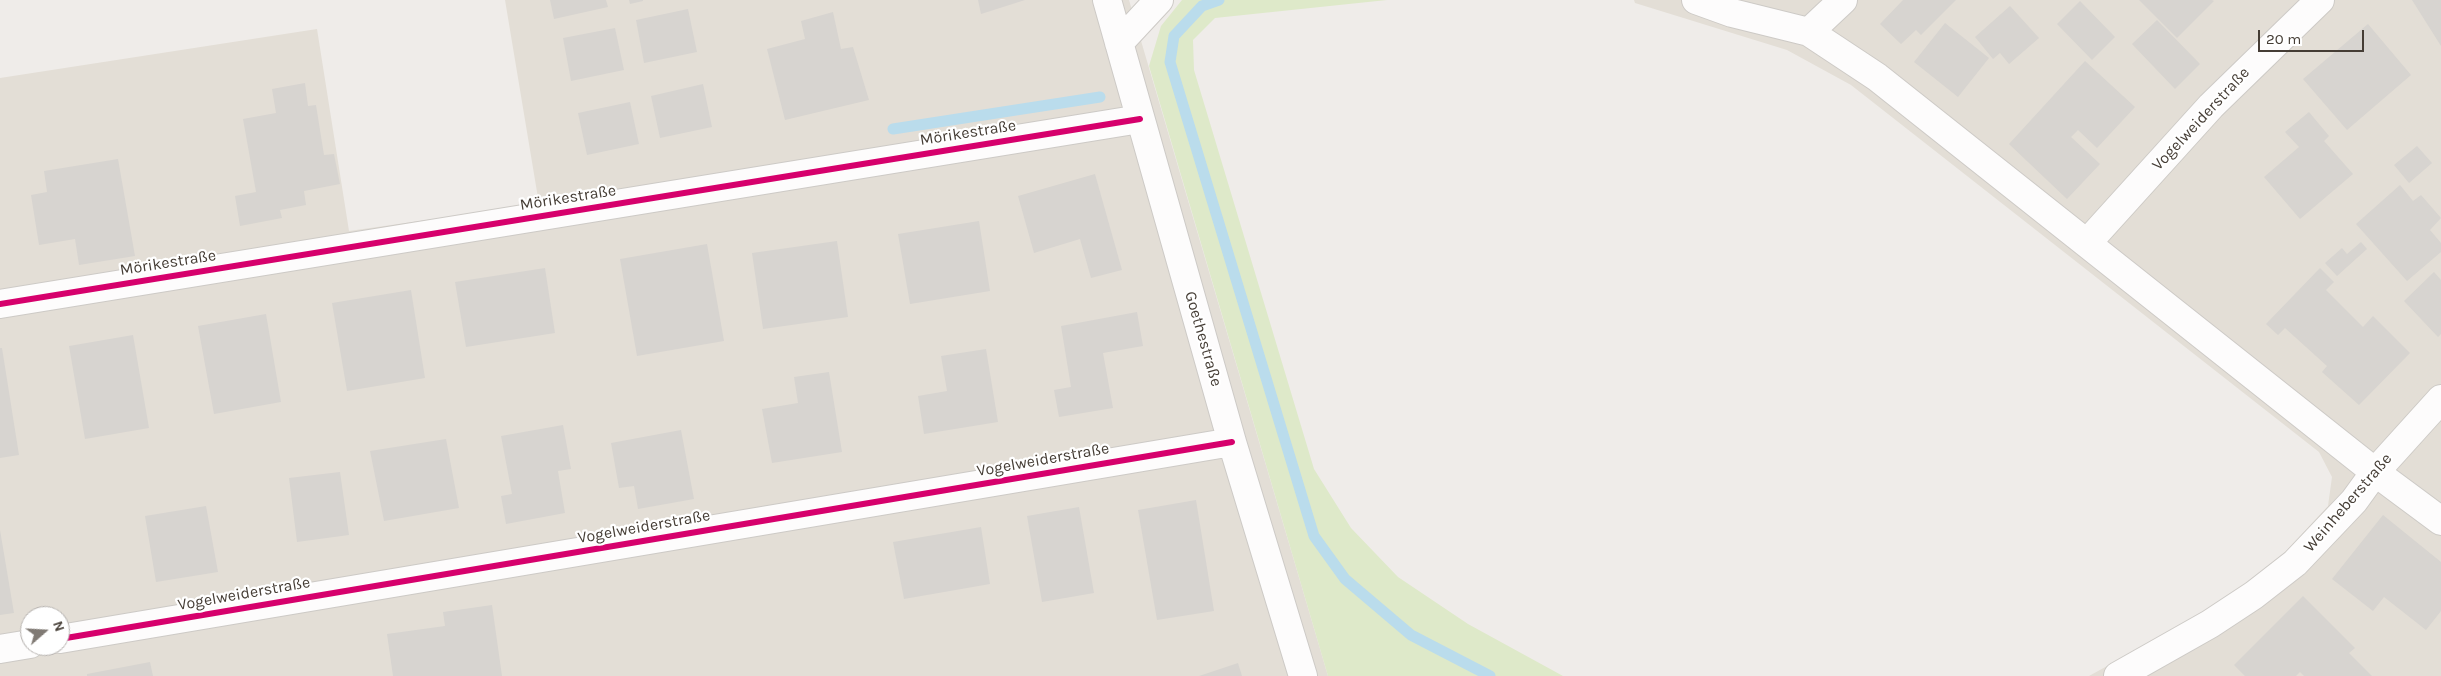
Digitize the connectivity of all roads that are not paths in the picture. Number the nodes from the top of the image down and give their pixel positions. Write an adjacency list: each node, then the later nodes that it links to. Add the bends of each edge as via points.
1 (1107, 0): 7 (street, Goethestraße)
2 (1159, 0): 7 (street)
3 (1696, 0): 6 (street, via 1732,14)
4 (1843, 0): 6 (street)
5 (2320, 0): 9 (street, Vogelweiderstraße, via 2211,106)
6 (1809, 32): 9 (street, via 1877,77)
7 (1120, 43): 8 (street, Goethestraße)
8 (1140, 119): 10 (street, Mörikestraße); 12 (street, Goethestraße)
9 (2087, 243): 13 (street)
10 (0, 304)
11 (2441, 399): 13 (street, Weinheberstraße)
12 (1232, 442): 15 (street, Vogelweiderstraße); 18 (street, Goethestraße)
13 (2375, 472): 14 (street); 19 (street, Weinheberstraße, via 2354,501 2301,556 2254,595)
14 (2441, 521)
15 (70, 637)
16 (20, 646): 17 (street)
17 (0, 649)
18 (1303, 676)
19 (2118, 676)

